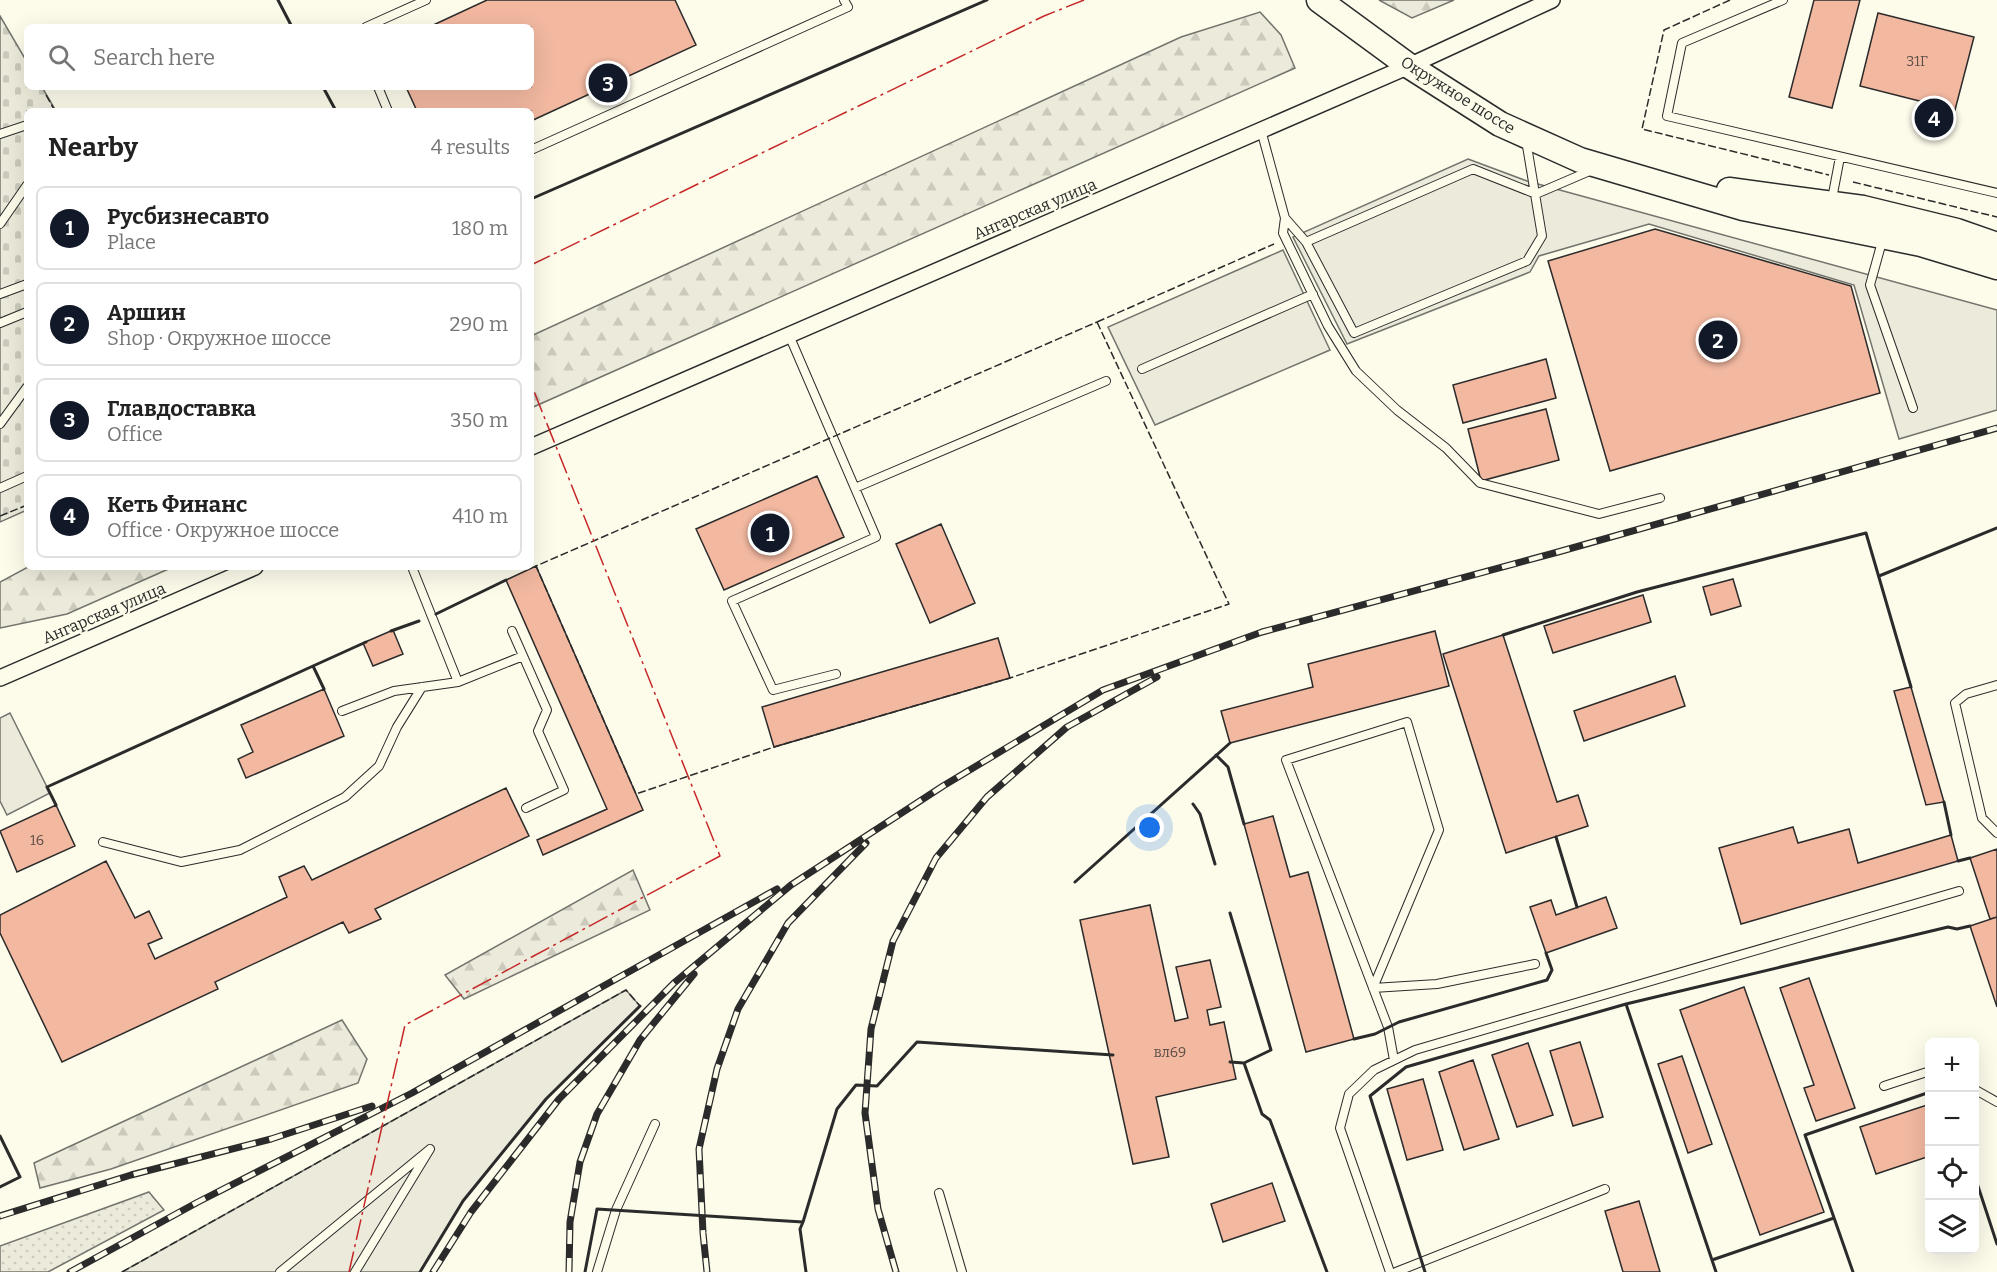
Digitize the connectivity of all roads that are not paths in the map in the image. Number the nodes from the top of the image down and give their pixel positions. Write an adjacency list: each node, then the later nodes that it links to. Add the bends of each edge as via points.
1 (426, 0): 6 (lane)
2 (844, 0): 14 (lane, via 848,7)
3 (1319, 0): 7 (main road, Окружное шоссе)
4 (1552, 0): 7 (street, Ангарская улица)
5 (1784, 0): 15 (lane, via 1682,43 1667,117)
6 (373, 24)
7 (1409, 66): 11 (street, Ангарская улица); 13 (main road, Окружное шоссе, via 1500,124)
8 (379, 90): 9 (lane)
9 (387, 108)
10 (24, 126): 12 (lane)
11 (1262, 130): 22 (lane); 33 (street, Ангарская улица)
12 (0, 134)
13 (1525, 135): 16 (main road, Окружное шоссе); 20 (lane)
14 (534, 149)
15 (1840, 157): 19 (lane); 21 (lane)
16 (1602, 166): 17 (main road, Окружное шоссе); 20 (lane)
17 (1643, 178): 21 (main road, Окружное шоссе); 24 (main road, Окружное шоссе, via 1743,208)
18 (24, 189): 23 (lane)
19 (1997, 193)
20 (1536, 194): 25 (lane, via 1473,168); 25 (lane, via 1542,236 1527,261 1354,333)
21 (1831, 204): 26 (main road, Окружное шоссе, via 1863,208)
22 (1285, 218): 25 (lane); 30 (lane, via 1282,233)
23 (0, 224)
24 (1883, 236): 27 (main road, Окружное шоссе); 37 (lane, via 1870,285)
25 (1306, 242)
26 (1997, 244)
27 (1997, 267)
28 (24, 285): 29 (lane)
29 (0, 294)
30 (1312, 294): 34 (lane); 43 (lane, via 1356,371 1446,448 1480,483 1599,514)
31 (24, 313): 32 (lane)
32 (0, 323)
33 (789, 335): 39 (street, Ангарская улица); 42 (lane)
34 (1142, 369)
35 (1106, 381): 42 (lane)
36 (24, 391): 38 (lane)
37 (1912, 408)
38 (0, 424)
39 (534, 446)
40 (24, 477): 41 (lane)
41 (0, 488)
42 (855, 488): 48 (lane, via 876,537 732,601 773,690)
43 (1660, 498)
44 (248, 570): 49 (street, Ангарская улица)
45 (413, 570): 50 (lane)
46 (512, 631): 47 (lane)
47 (523, 656): 50 (lane); 54 (lane, via 547,710 538,731 564,790)
48 (836, 674)
49 (0, 678)
50 (458, 682): 52 (lane)
51 (1997, 685): 55 (lane, via 1966,694 1955,703 1982,818)
52 (422, 687): 53 (lane, via 394,691); 56 (lane, via 379,766 354,790 240,850 181,862)
53 (342, 711)
54 (526, 808)
55 (1997, 833)
56 (103, 842)
57 (1959, 891): 60 (lane, via 1416,1050)
58 (1535, 964): 59 (lane, via 1437,984)
59 (1373, 988): 59 (lane, via 1286,760 1407,722 1439,830); 60 (lane, via 1388,1027)
60 (1394, 1060): 72 (lane, via 1374,1070 1349,1094 1340,1128)
61 (1925, 1072): 62 (lane)
62 (1884, 1086)
63 (1979, 1092): 64 (lane)
64 (1997, 1102)
65 (655, 1124): 70 (lane, via 616,1210)
66 (1605, 1189): 73 (lane)
67 (939, 1193): 71 (lane)
68 (280, 1272): 69 (lane, via 430,1149)
69 (355, 1272)
70 (597, 1272)
71 (962, 1272)
72 (1390, 1272)
73 (1396, 1272)

